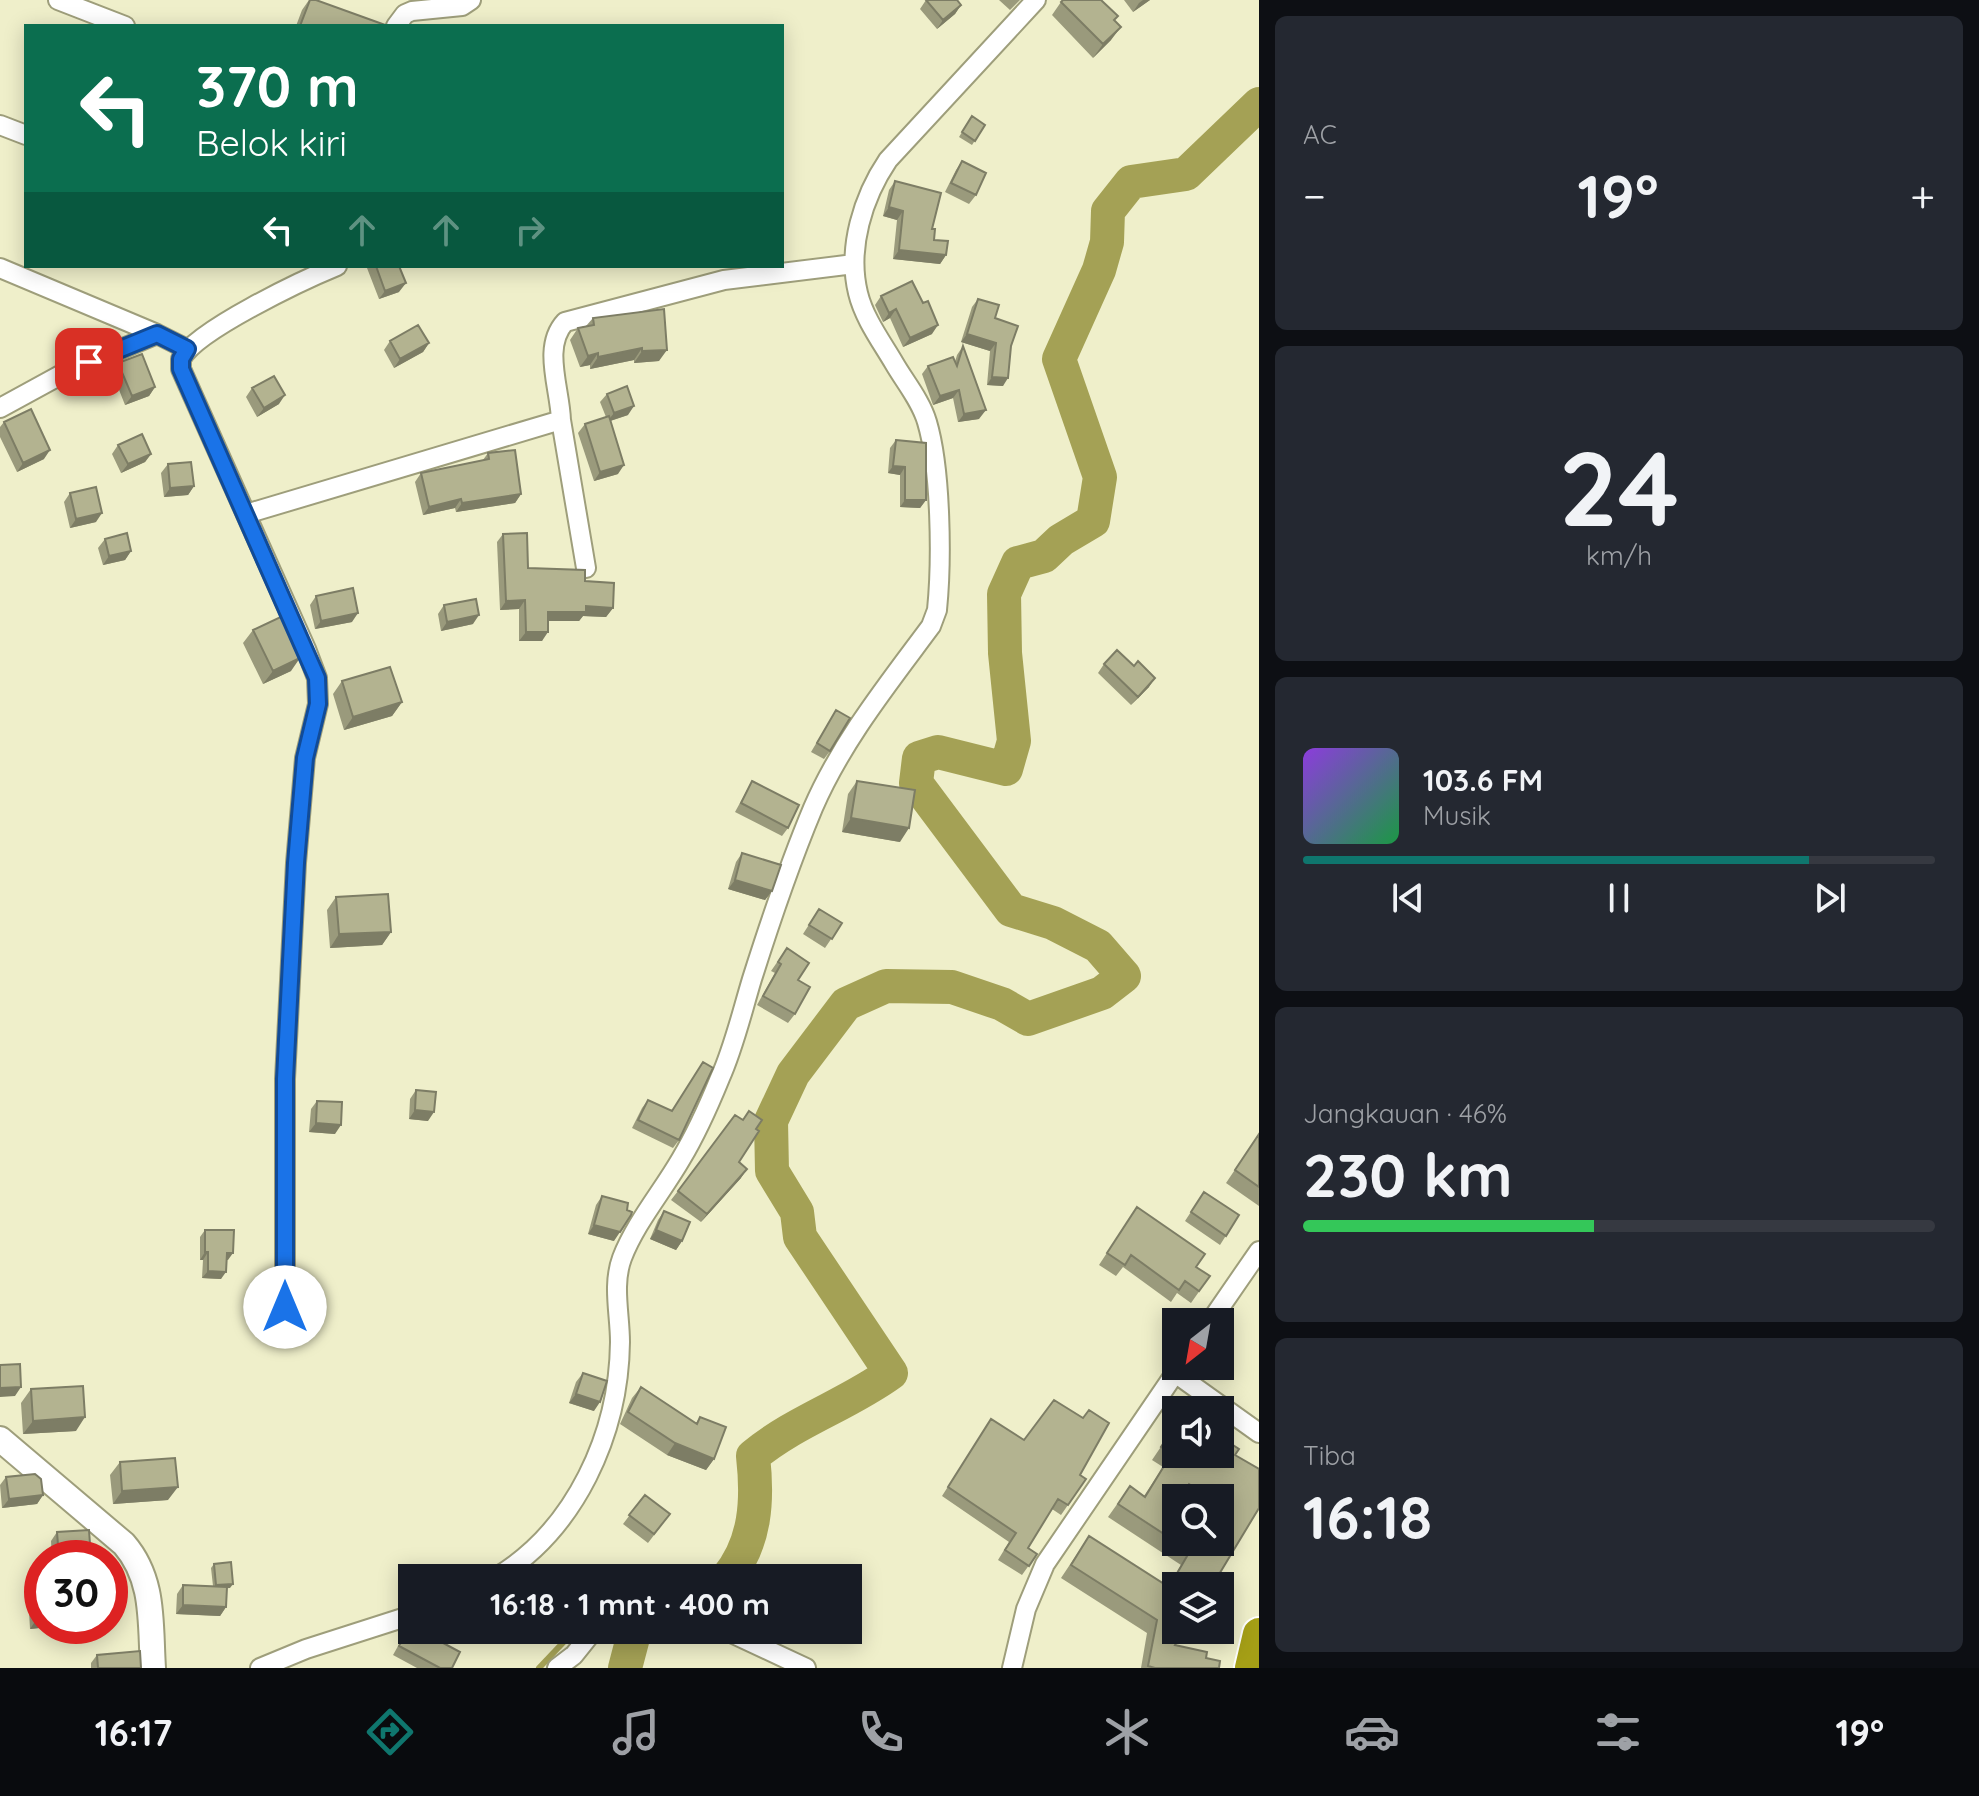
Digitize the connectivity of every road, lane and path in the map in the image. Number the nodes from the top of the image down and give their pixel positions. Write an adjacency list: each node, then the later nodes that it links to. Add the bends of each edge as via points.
1 (58, 0): 4 (street)
2 (471, 0): 5 (street, via 462,6 412,11)
3 (1036, 0): 8 (street, via 888,160 869,190)
4 (120, 24)
5 (398, 24)
6 (0, 125): 7 (street)
7 (24, 134)
8 (854, 264): 14 (street, via 724,280 565,322 552,347); 24 (street, via 870,324 927,420 935,474 937,610 931,626 855,727 823,788 758,959 722,1075 682,1159 623,1255 617,1285 617,1390 589,1474 550,1530)
9 (0, 268): 11 (street)
10 (323, 268): 12 (street)
11 (157, 334): 12 (street); 13 (street, via 66,372)
12 (187, 349): 15 (street, via 181,369)
13 (0, 408)
14 (561, 420): 15 (street); 16 (street)
15 (246, 514): 18 (street, via 319,689 305,758 296,863 285,1079)
16 (586, 568)
17 (1259, 1251): 19 (street)
18 (285, 1307)
19 (1220, 1308)
20 (1170, 1380): 33 (street, via 1045,1564 1026,1609)
21 (1190, 1380): 22 (street)
22 (1259, 1433)
23 (0, 1439): 29 (street, via 139,1561 149,1588)
24 (511, 1564)
25 (398, 1619): 30 (street)
26 (1259, 1634): 34 (highway)
27 (583, 1644): 31 (street)
28 (755, 1644): 32 (street)
29 (153, 1668)
30 (260, 1668)
31 (557, 1668)
32 (806, 1668)
33 (1012, 1668)
34 (1251, 1668)

